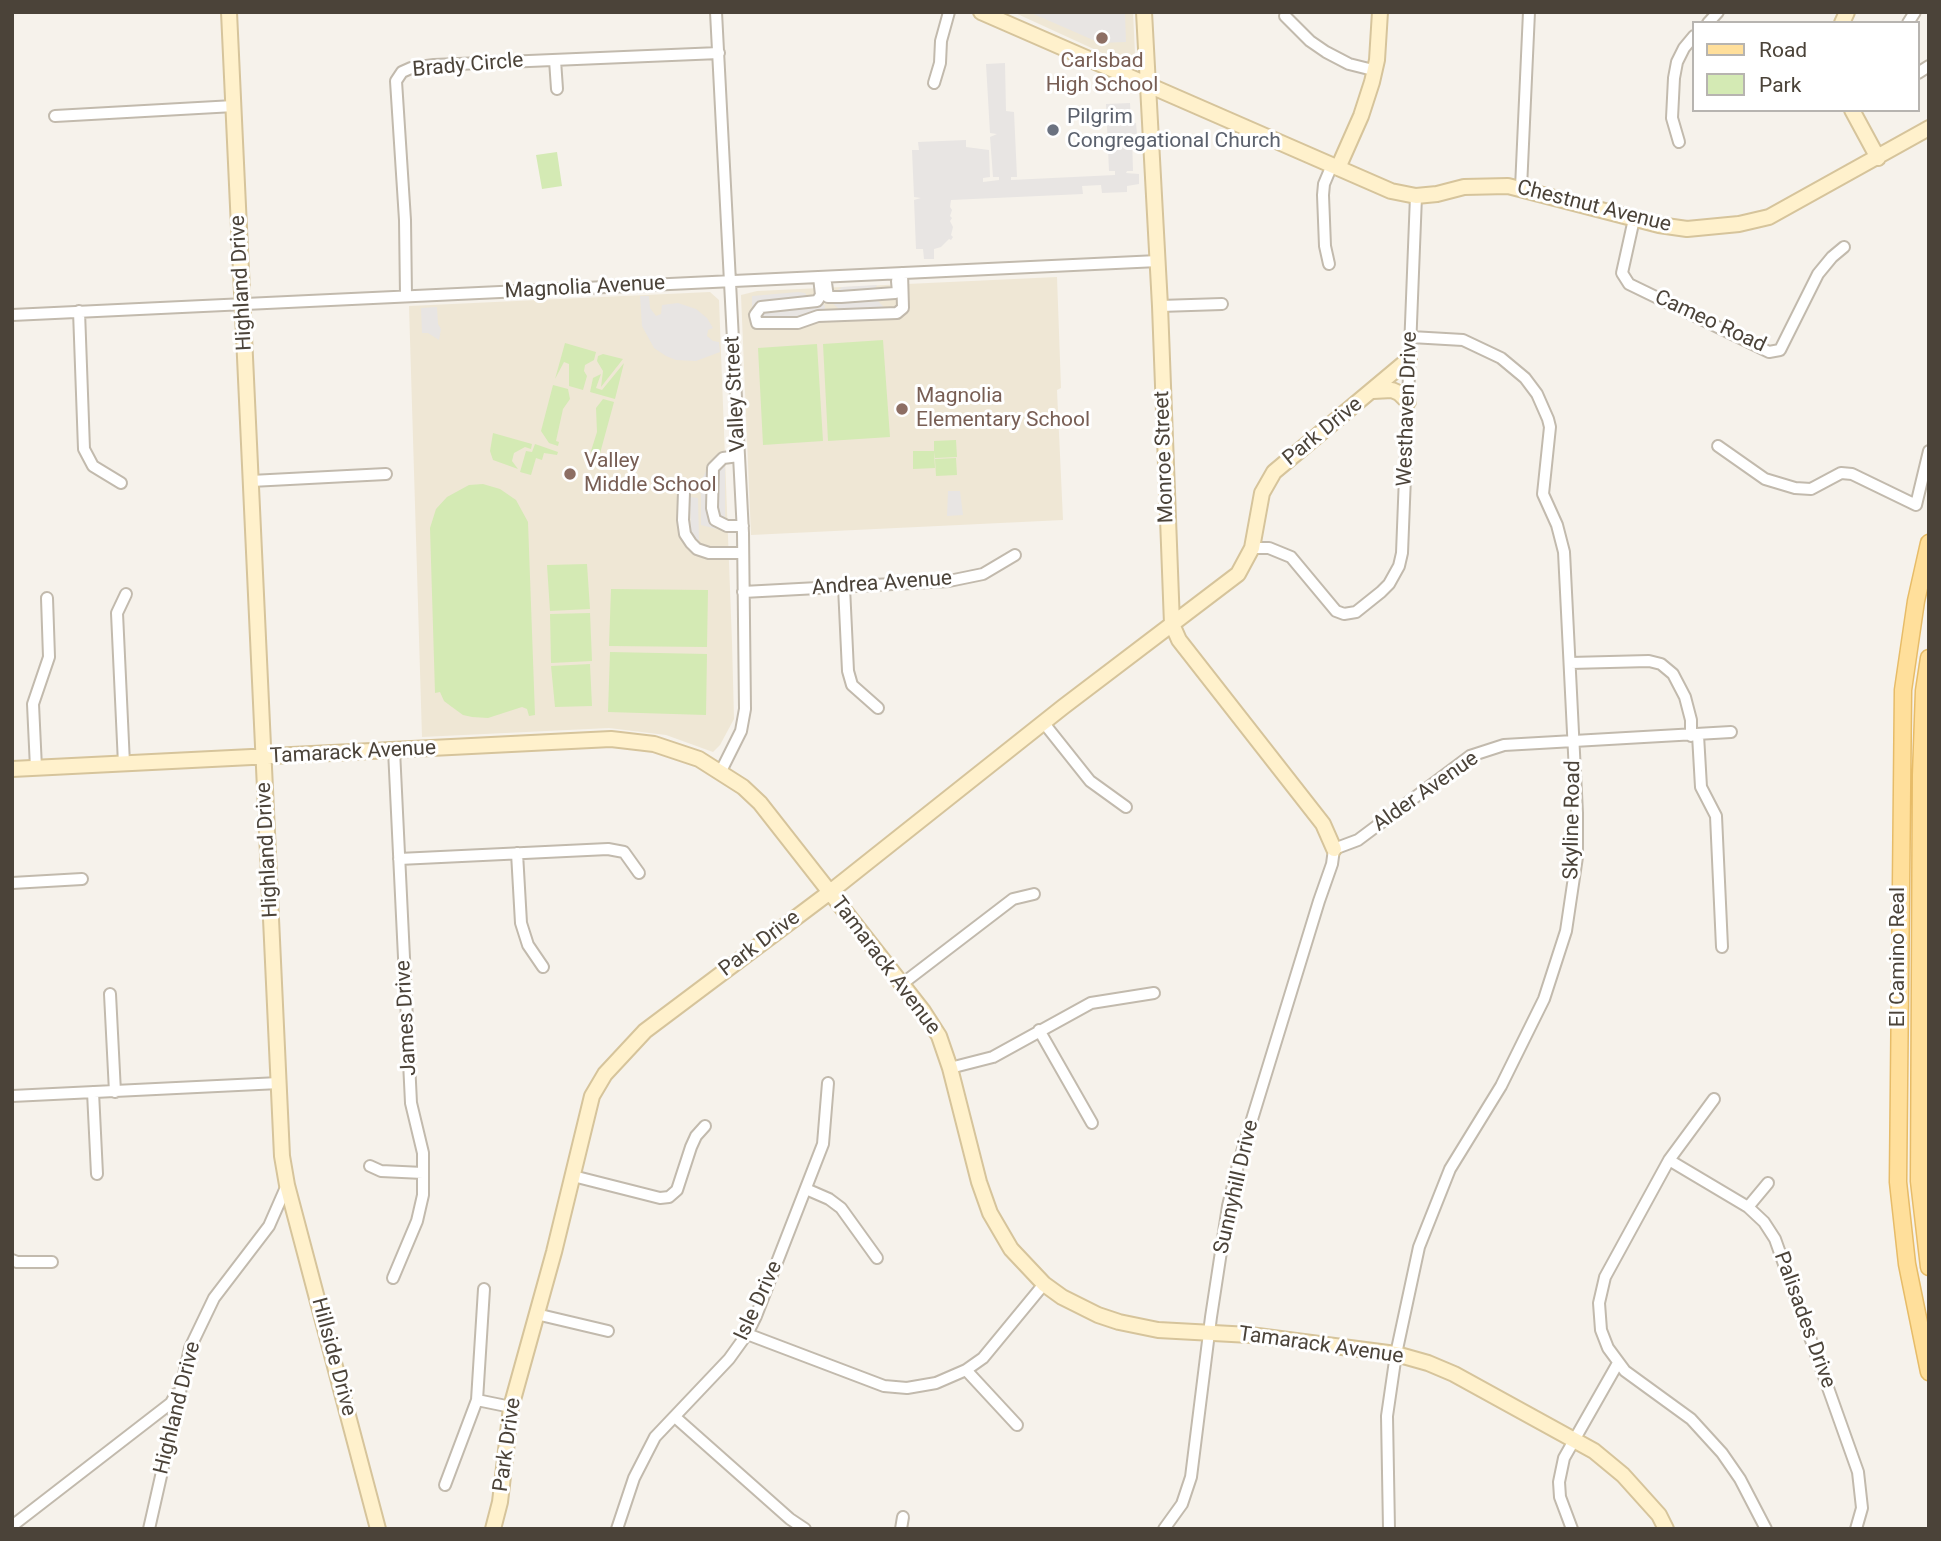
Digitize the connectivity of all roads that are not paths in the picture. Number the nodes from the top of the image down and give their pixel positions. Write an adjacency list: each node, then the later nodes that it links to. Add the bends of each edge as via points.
1 (229, 12): 16 (main road, Highland Drive)
2 (716, 12): 10 (street, Valley Street)
3 (948, 12): 13 (street)
4 (981, 12): 14 (main road, Chestnut Avenue)
5 (1144, 12): 14 (main road, Monroe Street)
6 (1380, 12): 12 (main road)
7 (1529, 12): 23 (street)
8 (1285, 16): 12 (street, via 1325,52)
9 (1692, 38): 20 (street, via 1677,62 1674,78 1672,118)
10 (719, 53): 11 (street, Brady Circle); 31 (street, Valley Street)
11 (555, 60): 15 (street); 32 (street, Brady Circle, via 411,68 396,81)
12 (1373, 70): 22 (main road, via 1361,116)
13 (934, 83)
14 (1147, 85): 22 (main road, Chestnut Avenue); 27 (main road, Monroe Street)
15 (557, 89)
16 (234, 106): 18 (street); 34 (main road, Highland Drive)
17 (1853, 112): 21 (main road)
18 (55, 116)
19 (1929, 128): 21 (main road, Chestnut Avenue)
20 (1679, 142)
21 (1878, 158): 25 (main road, Chestnut Avenue, via 1769,217 1749,222 1687,229)
22 (1335, 167): 24 (main road, Chestnut Avenue, via 1391,191); 28 (street, via 1323,195)
23 (1521, 188): 24 (main road, Chestnut Avenue, via 1481,186); 25 (main road, Chestnut Avenue)
24 (1416, 196): 40 (street, Westhaven Drive)
25 (1634, 219): 26 (street, Cameo Road, via 1622,273 1629,284 1769,352 1780,349 1818,274)
26 (1844, 247)
27 (1158, 261): 29 (street, Magnolia Avenue); 36 (main road, Monroe Street)
28 (1329, 264)
29 (899, 273): 30 (street, Magnolia Avenue); 33 (street, via 898,292); 39 (street, via 903,308 897,313)
30 (823, 277): 31 (street, Magnolia Avenue); 33 (street); 39 (street, via 817,301 761,307 755,315 757,323 798,323)
31 (730, 281): 32 (street, Magnolia Avenue); 46 (street, Valley Street)
32 (406, 296): 34 (street, Magnolia Avenue)
33 (828, 297): 39 (street)
34 (243, 304): 37 (street, Magnolia Avenue); 48 (main road, Highland Drive)
35 (1222, 304): 36 (street)
36 (1160, 306): 56 (main road, Monroe Street)
37 (79, 311): 38 (street, Magnolia Avenue); 49 (street, via 84,449 93,466)
38 (12, 315)
39 (828, 316)
40 (1411, 337): 41 (street, Westhaven Drive); 64 (street, Skyline Road, via 1463,340 1501,358 1537,394 1550,427 1543,494 1564,552)
41 (1409, 359): 42 (main road, Park Drive); 43 (street, Westhaven Drive)
42 (1373, 391): 43 (main road, Park Drive, via 1392,390); 53 (main road, Park Drive, via 1274,472 1262,493)
43 (1408, 401): 53 (street, Westhaven Drive, via 1402,553 1389,584 1356,612 1344,614 1336,611 1291,557 1269,548)
44 (1718, 446): 45 (street, via 1765,479 1784,485 1811,489 1841,473 1852,474 1916,505)
45 (1929, 451)
46 (739, 456): 51 (street, Valley Street); 51 (street, via 723,458 713,468 712,508 715,520)
47 (386, 474): 48 (street)
48 (251, 481): 71 (main road, Highland Drive)
49 (121, 483)
50 (684, 492): 54 (street, via 685,534 697,550)
51 (743, 526): 54 (street, Valley Street)
52 (1929, 543): 123 (main road, El Camino Real, via 1903,690 1898,1182 1907,1264)
53 (1252, 548): 61 (main road, Park Drive, via 1238,574)
54 (743, 553): 58 (street, Valley Street)
55 (1015, 555): 57 (street, Andrea Avenue, via 983,573 949,581)
56 (1170, 583): 61 (main road, via 1180,596); 62 (main road, Monroe Street)
57 (844, 587): 58 (street, Andrea Avenue); 65 (street, via 848,671 852,685)
58 (743, 592): 75 (street, Valley Street, via 745,709 741,731)
59 (126, 594): 72 (street, via 117,613)
60 (47, 598): 73 (street, via 49,657 33,704)
61 (1207, 598): 62 (main road, Park Drive)
62 (1172, 624): 66 (main road, Park Drive); 77 (main road, Monroe Street, via 1179,640 1324,824)
63 (1929, 658): 112 (main road, El Camino Real, via 1922,775 1919,1181)
64 (1570, 663): 68 (street, via 1661,664 1673,674 1685,697); 69 (street, Skyline Road)
65 (878, 708)
66 (1043, 722): 76 (street, via 1090,781); 83 (main road, Park Drive)
67 (1731, 732): 68 (street, Alder Avenue)
68 (1695, 735): 69 (street, Alder Avenue); 85 (street, via 1702,787 1716,816)
69 (1574, 741): 77 (street, Alder Avenue, via 1504,745 1470,756 1358,840); 120 (street, Skyline Road, via 1577,857 1566,931 1544,999 1501,1086 1441,1188 1419,1247)
70 (394, 750): 71 (main road, Tamarack Avenue); 75 (main road, Tamarack Avenue, via 611,739 676,750); 79 (street, James Drive)
71 (264, 757): 72 (main road, Tamarack Avenue); 92 (main road, Highland Drive)
72 (124, 764): 73 (main road, Tamarack Avenue)
73 (36, 768): 74 (main road, Tamarack Avenue)
74 (12, 769)
75 (721, 771): 83 (main road, Tamarack Avenue, via 760,803)
76 (1126, 807)
77 (1334, 849): 118 (street, Sunnyhill Drive, via 1238,1165)
78 (517, 853): 79 (street); 80 (street, via 608,849 624,852); 86 (street, via 521,923 528,945)
79 (399, 859): 102 (street, James Drive, via 411,1102)
80 (639, 873)
81 (82, 879): 82 (street)
82 (12, 883)
83 (830, 892): 87 (main road, Tamarack Avenue); 104 (main road, Park Drive, via 629,1046 592,1096)
84 (1034, 894): 87 (street, via 1013,899)
85 (1722, 947)
86 (543, 967)
87 (902, 984): 91 (main road, Tamarack Avenue, via 939,1036)
88 (1154, 993): 90 (street, via 1091,1003)
89 (110, 994): 94 (street)
90 (1040, 1030): 91 (street, via 993,1057); 98 (street)
91 (950, 1068): 114 (main road, Tamarack Avenue, via 990,1213 1011,1249)
92 (279, 1083): 94 (street); 106 (main road, Highland Drive)
93 (828, 1083): 107 (street, Isle Drive, via 822,1144)
94 (115, 1091): 95 (street)
95 (93, 1092): 96 (street); 103 (street)
96 (12, 1096)
97 (1714, 1099): 100 (street)
98 (1091, 1123)
99 (705, 1126): 104 (street, via 696,1136 677,1191 669,1197)
100 (1669, 1160): 108 (street, Palisades Drive); 121 (street, via 1605,1277 1598,1303 1601,1330)
101 (370, 1166): 102 (street, via 381,1171)
102 (423, 1173): 113 (street, James Drive, via 424,1195 417,1222)
103 (97, 1174)
104 (573, 1176): 116 (main road, Park Drive)
105 (1768, 1183): 108 (street)
106 (287, 1185): 124 (street, Highland Drive, via 263,1235 215,1298 190,1348); 133 (main road, Hillside Drive)
107 (806, 1189): 109 (street, via 841,1208); 119 (street, Isle Drive)
108 (1748, 1207): 142 (street, Palisades Drive, via 1775,1239 1858,1472 1861,1508)
109 (877, 1258)
110 (12, 1260): 111 (street)
111 (52, 1262)
112 (1929, 1267)
113 (393, 1278)
114 (1044, 1284): 118 (main road, Tamarack Avenue, via 1118,1322); 122 (street, via 983,1359)
115 (484, 1289): 125 (street)
116 (536, 1314): 117 (street); 126 (main road, Park Drive)
117 (608, 1331)
118 (1209, 1332): 120 (main road, Tamarack Avenue); 137 (street, Sunnyhill Drive, via 1191,1477 1182,1503)
119 (747, 1334): 122 (street, via 884,1385 907,1388 936,1383); 127 (street, Isle Drive)
120 (1396, 1354): 129 (main road, Tamarack Avenue, via 1454,1374); 138 (street, Skyline Road, via 1387,1416)
121 (1618, 1363): 129 (street); 141 (street, via 1691,1419 1722,1453)
122 (966, 1370): 128 (street)
123 (1929, 1372)
124 (180, 1387): 131 (street, via 171,1403); 132 (street, Highland Drive)
125 (477, 1400): 126 (street); 130 (street)
126 (511, 1407): 134 (main road, Park Drive)
127 (675, 1417): 135 (street, Isle Drive, via 655,1437 634,1478); 136 (street)
128 (1017, 1425)
129 (1574, 1440): 139 (street, via 1559,1482); 140 (main road, Tamarack Avenue, via 1623,1475)
130 (445, 1485)
131 (12, 1526)
132 (149, 1529)
133 (378, 1529)
134 (494, 1529)
135 (617, 1529)
136 (805, 1529)
137 (1164, 1529)
138 (1390, 1529)
139 (1572, 1529)
140 (1666, 1529)
141 (1766, 1529)
142 (1856, 1529)

